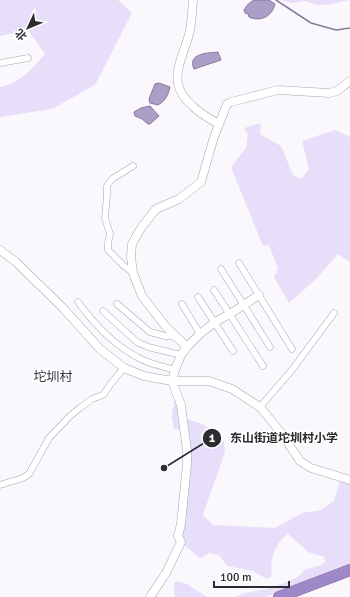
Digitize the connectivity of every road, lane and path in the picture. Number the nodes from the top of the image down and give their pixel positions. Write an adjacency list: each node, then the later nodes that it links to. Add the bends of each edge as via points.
1 (193, 0): 5 (street, via 190,33 177,74 178,86 191,105)
2 (28, 58): 3 (street)
3 (0, 63)
4 (350, 81): 5 (street, via 337,91 328,93 278,90 231,102 227,104)
5 (219, 124): 10 (street, via 201,182 179,199 156,208 132,244)
6 (133, 166): 10 (street, via 112,179 107,186 105,218 110,234 108,250)
7 (0, 250): 30 (street, via 16,262 63,308 100,349)
8 (238, 263): 12 (street)
9 (221, 269): 17 (street)
10 (133, 273): 23 (street, via 142,296)
11 (214, 290): 20 (street)
12 (259, 295): 17 (street); 26 (street)
13 (198, 297): 21 (street)
14 (78, 302): 31 (street, via 88,316 122,348 138,358)
15 (117, 304): 23 (street, via 150,332)
16 (182, 304): 22 (street)
17 (244, 305): 20 (street); 25 (street)
18 (103, 311): 28 (street, via 137,342)
19 (334, 313): 33 (street, via 292,370)
20 (230, 314): 21 (street); 29 (street)
21 (214, 322): 22 (street); 27 (street)
22 (200, 334): 24 (street)
23 (177, 337): 24 (street)
24 (187, 347): 28 (street)
25 (270, 347)
26 (292, 349)
27 (233, 351)
28 (181, 355): 31 (street)
29 (263, 366)
30 (124, 368): 32 (street, via 144,376); 35 (street, via 102,395 70,416 50,438 29,474)
31 (175, 370): 32 (street)
32 (172, 381): 33 (street, via 209,381 232,389); 38 (street, via 181,405 187,451 178,536 181,542 166,573)
33 (260, 407): 34 (street, via 300,461 311,468)
34 (350, 480)
35 (0, 485)
36 (350, 570): 39 (highway)
37 (350, 575): 40 (highway)
38 (150, 597)
39 (279, 597)
40 (293, 597)

